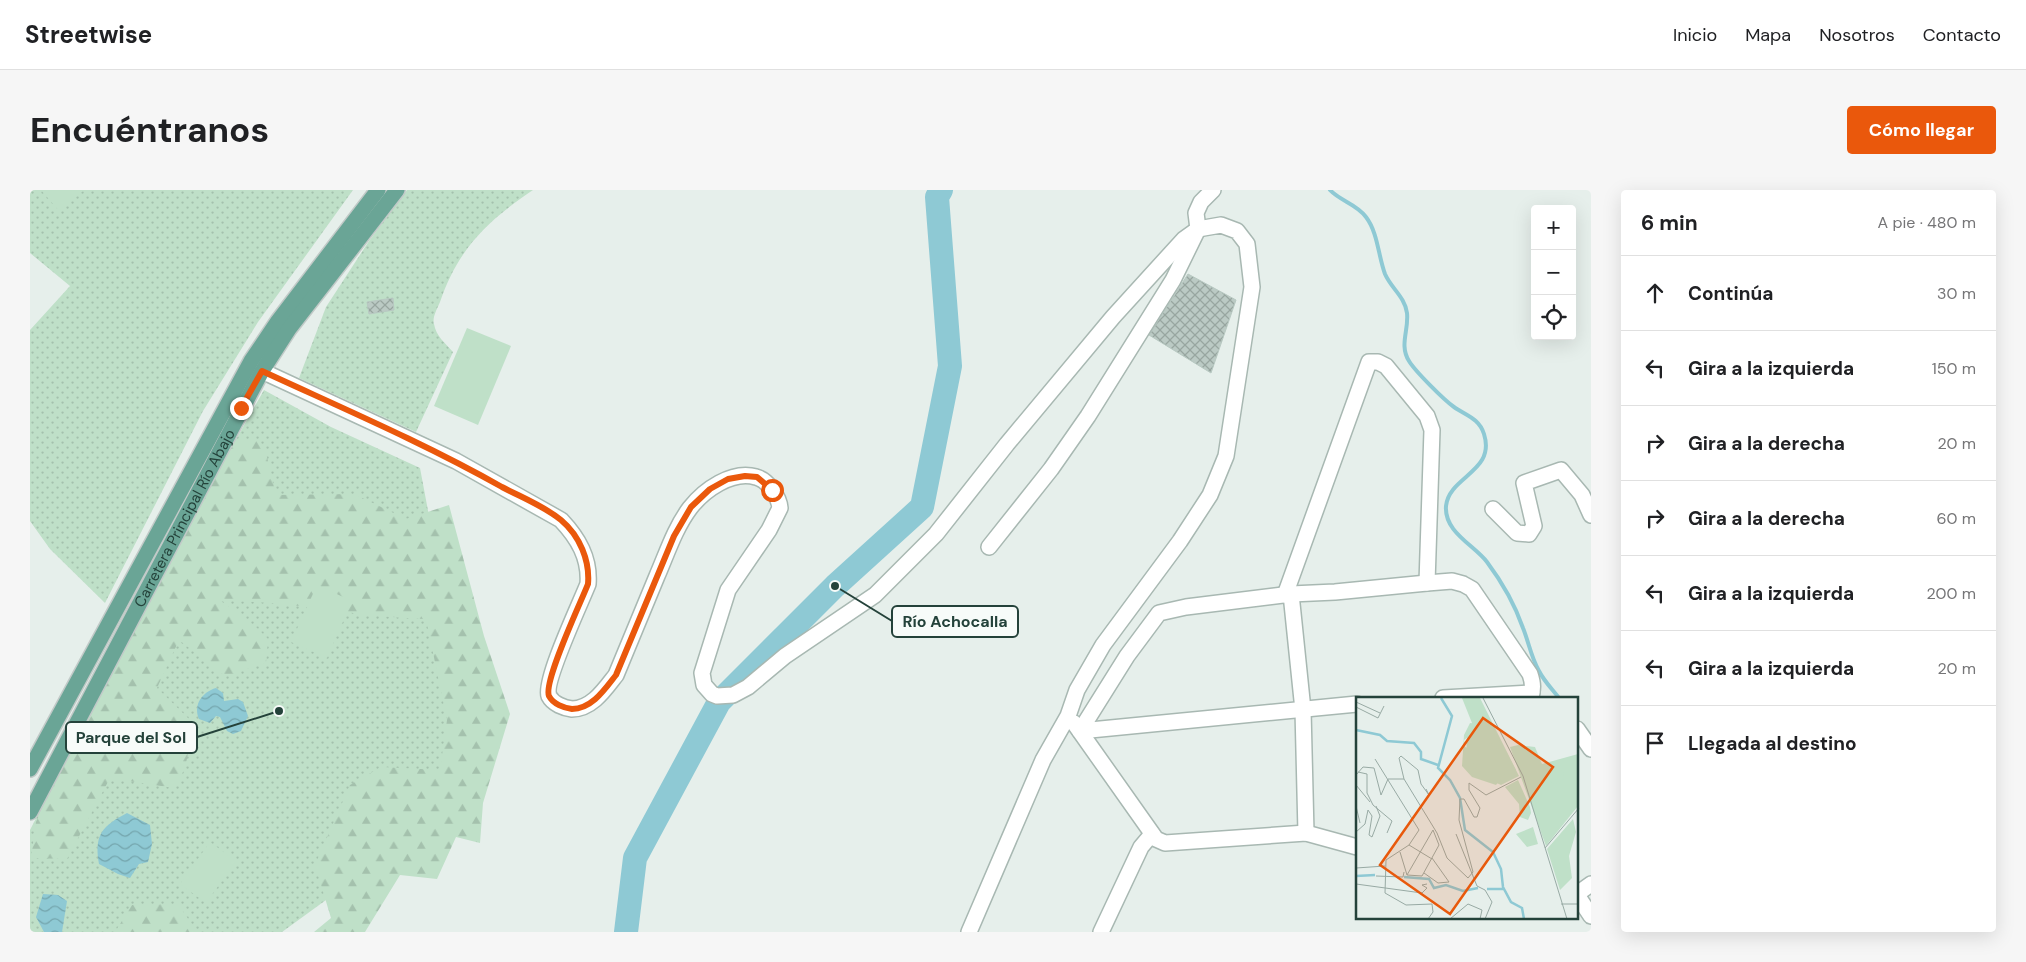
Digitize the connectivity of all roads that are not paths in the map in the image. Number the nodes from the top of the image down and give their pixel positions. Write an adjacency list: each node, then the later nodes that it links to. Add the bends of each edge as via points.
1 (378, 190): 5 (main road, Carretera Principal Río Abajo)
2 (397, 190): 6 (main road, Carretera Principal Río Abajo, via 289,329)
3 (1213, 190): 4 (street, via 1201,202 1196,213)
4 (1198, 229): 6 (street, via 1184,239 1113,317 936,534 875,596 733,695 717,696 708,691 701,679 728,590 780,508 776,495 757,477 728,479 710,489 691,507 674,536 616,675 601,695 590,703 577,709 567,708 554,702 548,689 588,584 586,557 571,530 561,520 456,461); 9 (street, via 1173,280 1088,416); 16 (street, via 1221,225 1236,231 1247,244 1251,262 1252,287 1226,456 1210,495 1103,645 1077,690)
5 (251, 361): 6 (main road); 20 (main road, Carretera Principal Río Abajo)
6 (262, 371): 21 (main road, Carretera Principal Río Abajo)
7 (1493, 509): 8 (street, via 1517,533 1529,534 1534,526 1524,483 1561,470 1582,496)
8 (1591, 514)
9 (990, 547)
10 (1427, 583): 11 (street); 11 (street, via 1432,430 1427,416 1386,366 1369,362); 12 (street, via 1452,581 1472,589 1530,674)
11 (1288, 594): 15 (street); 18 (street, via 1159,613)
12 (1531, 696): 13 (street)
13 (1487, 697)
14 (1356, 704): 15 (street)
15 (1303, 710): 18 (street); 22 (street)
16 (1068, 716): 18 (street); 29 (street, via 1043,760)
17 (1578, 730): 19 (street)
18 (1080, 731): 23 (street)
19 (1591, 749)
20 (30, 769)
21 (30, 812)
22 (1306, 833): 23 (street, via 1165,842); 24 (street)
23 (1152, 834): 30 (street, via 1141,847)
24 (1356, 847)
25 (1591, 884): 26 (street)
26 (1578, 893)
27 (1578, 896): 28 (street)
28 (1591, 916)
29 (969, 932)
30 (1102, 932)

